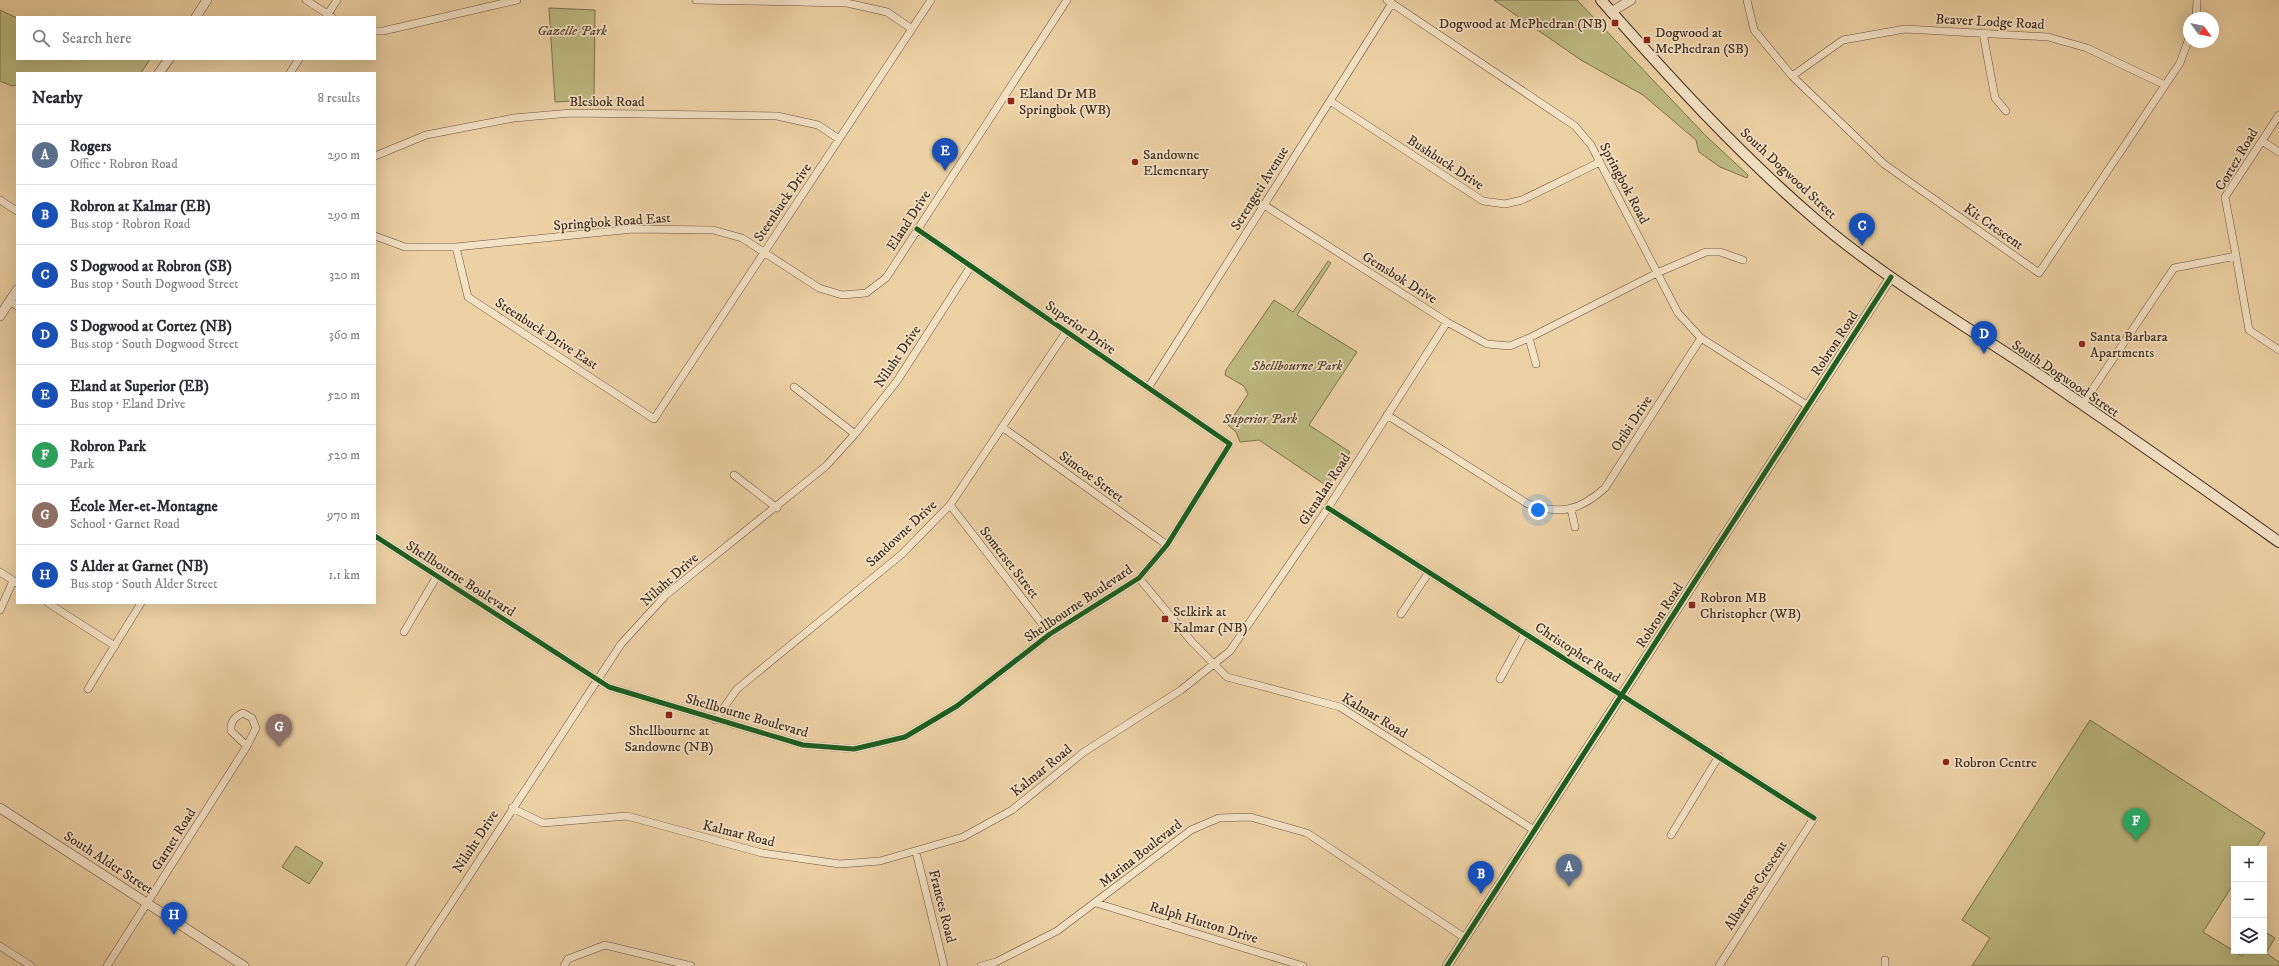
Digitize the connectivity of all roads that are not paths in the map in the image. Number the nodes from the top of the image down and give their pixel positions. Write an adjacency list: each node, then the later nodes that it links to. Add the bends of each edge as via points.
1 (207, 0): 15 (street)
2 (306, 0): 16 (street)
3 (337, 0): 16 (street)
4 (517, 0): 18 (street, via 383,32)
5 (696, 0): 17 (street, via 847,3 887,12)
6 (931, 0): 17 (street, Steenbuck Drive)
7 (1067, 0): 38 (street, Eland Drive)
8 (1601, 0): 13 (main road, South Dogwood Street)
9 (1632, 0): 13 (street)
10 (1747, 0): 25 (street, Kit Crescent, via 1754,30)
11 (2197, 0): 14 (street)
12 (1390, 2): 27 (street, Serengeti Avenue); 34 (street, Springbok Road, via 1575,126 1591,145)
13 (1611, 12): 46 (main road, South Dogwood Street, via 1761,169 1816,219)
14 (2196, 12)
15 (197, 16)
16 (328, 16)
17 (912, 29): 30 (street, Steenbuck Drive)
18 (376, 31)
19 (1983, 33): 25 (street, Beaver Lodge Road, via 1905,29 1843,40); 26 (street, Beaver Lodge Road, via 2048,37 2087,48); 28 (street, via 1995,98)
20 (2185, 48): 26 (street, Kit Crescent, via 2180,63)
21 (167, 60): 23 (street)
22 (298, 60): 24 (street)
23 (160, 72)
24 (291, 72)
25 (1792, 76): 26 (street, Kit Crescent, via 1884,164 2038,273)
26 (2165, 85)
27 (1330, 101): 34 (street, Bushbuck Drive, via 1483,201 1505,204 1522,200); 36 (street, Serengeti Avenue)
28 (2006, 111)
29 (2279, 115): 31 (street, Cortez Road)
30 (839, 139): 33 (street, Blesbok Road, via 818,125 777,116 572,112 514,118 426,135); 41 (street, Steenbuck Drive)
31 (2262, 141): 32 (street); 42 (street, Cortez Road, via 2225,197)
32 (2279, 152)
33 (376, 156)
34 (1600, 162): 45 (street, Springbok Road)
35 (0, 200): 37 (street)
36 (1264, 205): 50 (street, Gemsbok Drive); 57 (street, Serengeti Avenue)
37 (16, 210)
38 (917, 229): 41 (street, Eland Drive, via 886,278 866,293 842,294 819,288); 44 (street, Superior Drive)
39 (376, 236): 40 (street, via 405,247)
40 (456, 247): 41 (street, Springbok Road East, via 633,230 713,230 742,238); 61 (street, Steenbuck Drive East, via 468,297)
41 (765, 251): 61 (street, Steenbuck Drive)
42 (2236, 256): 54 (street, Cortez Road, via 2250,330); 58 (street, via 2174,268)
43 (1743, 260): 45 (street, Gemsbok Drive, via 1720,252 1706,252)
44 (971, 266): 51 (street, Superior Drive); 63 (street, Niluht Drive, via 897,381)
45 (1657, 273): 52 (street, Gemsbok Drive); 53 (street, Springbok Road, via 1678,313)
46 (1891, 278): 58 (main road, South Dogwood Street); 59 (street, Robron Road)
47 (16, 294): 48 (street)
48 (13, 304): 49 (street)
49 (0, 316)
50 (1448, 322): 52 (street, Gemsbok Drive, via 1487,344 1510,346); 60 (street, Glenalan Road)
51 (1066, 332): 57 (street, Superior Drive); 62 (street, Sandowne Drive)
52 (1529, 338): 55 (street)
53 (1701, 338): 59 (street, Springbok Road); 69 (street, Oribi Drive, via 1605,488 1590,501)
54 (2279, 350)
55 (1536, 364)
56 (794, 387): 63 (street)
57 (1148, 388): 64 (street, Superior Drive)
58 (2082, 405): 72 (main road, South Dogwood Street)
59 (1808, 406): 91 (street, Robron Road)
60 (1387, 415): 68 (street, Glenalan Road); 69 (street, Oribi Drive, via 1528,504 1548,510)
61 (654, 418)
62 (1002, 427): 66 (street, Sandowne Drive); 73 (street, Simcoe Street)
63 (855, 434): 67 (street, Niluht Drive, via 826,466)
64 (1230, 444): 73 (street, Shellbourne Boulevard)
65 (734, 475): 67 (street)
66 (950, 505): 85 (street, Somerset Street); 92 (street, Sandowne Drive, via 902,554 737,689)
67 (777, 508): 89 (street, Niluht Drive, via 666,595 621,644)
68 (1328, 508): 75 (street, Christopher Road); 87 (street, Glenalan Road, via 1230,651)
69 (1571, 509): 70 (street)
70 (1575, 527)
71 (376, 537): 76 (street, Shellbourne Boulevard)
72 (2279, 542)
73 (1167, 546): 77 (street, Shellbourne Boulevard)
74 (0, 572): 78 (street)
75 (1429, 572): 82 (street); 84 (street, Christopher Road)
76 (437, 576): 83 (street); 89 (street, Shellbourne Boulevard)
77 (1139, 578): 85 (street, Shellbourne Boulevard); 87 (street, via 1192,642)
78 (15, 582): 81 (street)
79 (50, 604): 86 (street)
80 (140, 604): 86 (street)
81 (0, 610)
82 (1401, 614)
83 (404, 632)
84 (1525, 633): 88 (street); 91 (street, Christopher Road)
85 (1050, 634): 92 (street, Shellbourne Boulevard, via 956,706 905,737 854,748 803,745)
86 (115, 646): 90 (street)
87 (1214, 664): 98 (street, Kalmar Road, via 1227,677 1340,707); 100 (street, Kalmar Road, via 1182,690 1084,752 1012,810 963,837)
88 (1500, 679)
89 (598, 680): 92 (street, Shellbourne Boulevard, via 609,687); 96 (street, Niluht Drive)
90 (88, 689)
91 (1622, 695): 94 (street, Christopher Road); 98 (street, Robron Road)
92 (715, 720)
93 (247, 746): 101 (street, Garnet Road)
94 (1719, 756): 97 (street, Christopher Road); 99 (street)
95 (0, 808): 101 (street, South Alder Street)
96 (512, 808): 100 (street, Kalmar Road, via 543,823 627,816 762,854 840,864 880,861); 109 (street, Niluht Drive)
97 (1814, 818): 116 (street, Albatross Crescent)
98 (1534, 830): 103 (street, Robron Road)
99 (1671, 835)
100 (916, 852): 112 (street, Frances Road)
101 (147, 903): 107 (street, Garnet Road); 108 (street, South Alder Street)
102 (1096, 903): 103 (street, Marina Boulevard, via 1191,830 1219,818 1250,817 1307,833); 105 (street, Marina Boulevard, via 1057,931); 114 (street, Ralph Hutton Drive)
103 (1465, 938): 115 (street, Robron Road)
104 (0, 946): 106 (street)
105 (997, 964): 113 (street, Marina Boulevard)
106 (31, 966)
107 (107, 966)
108 (244, 966)
109 (410, 966)
110 (564, 966): 111 (street, via 568,959 605,945)
111 (691, 966)
112 (944, 966)
113 (980, 966)
114 (1303, 966)
115 (1447, 966)
116 (1719, 966)

